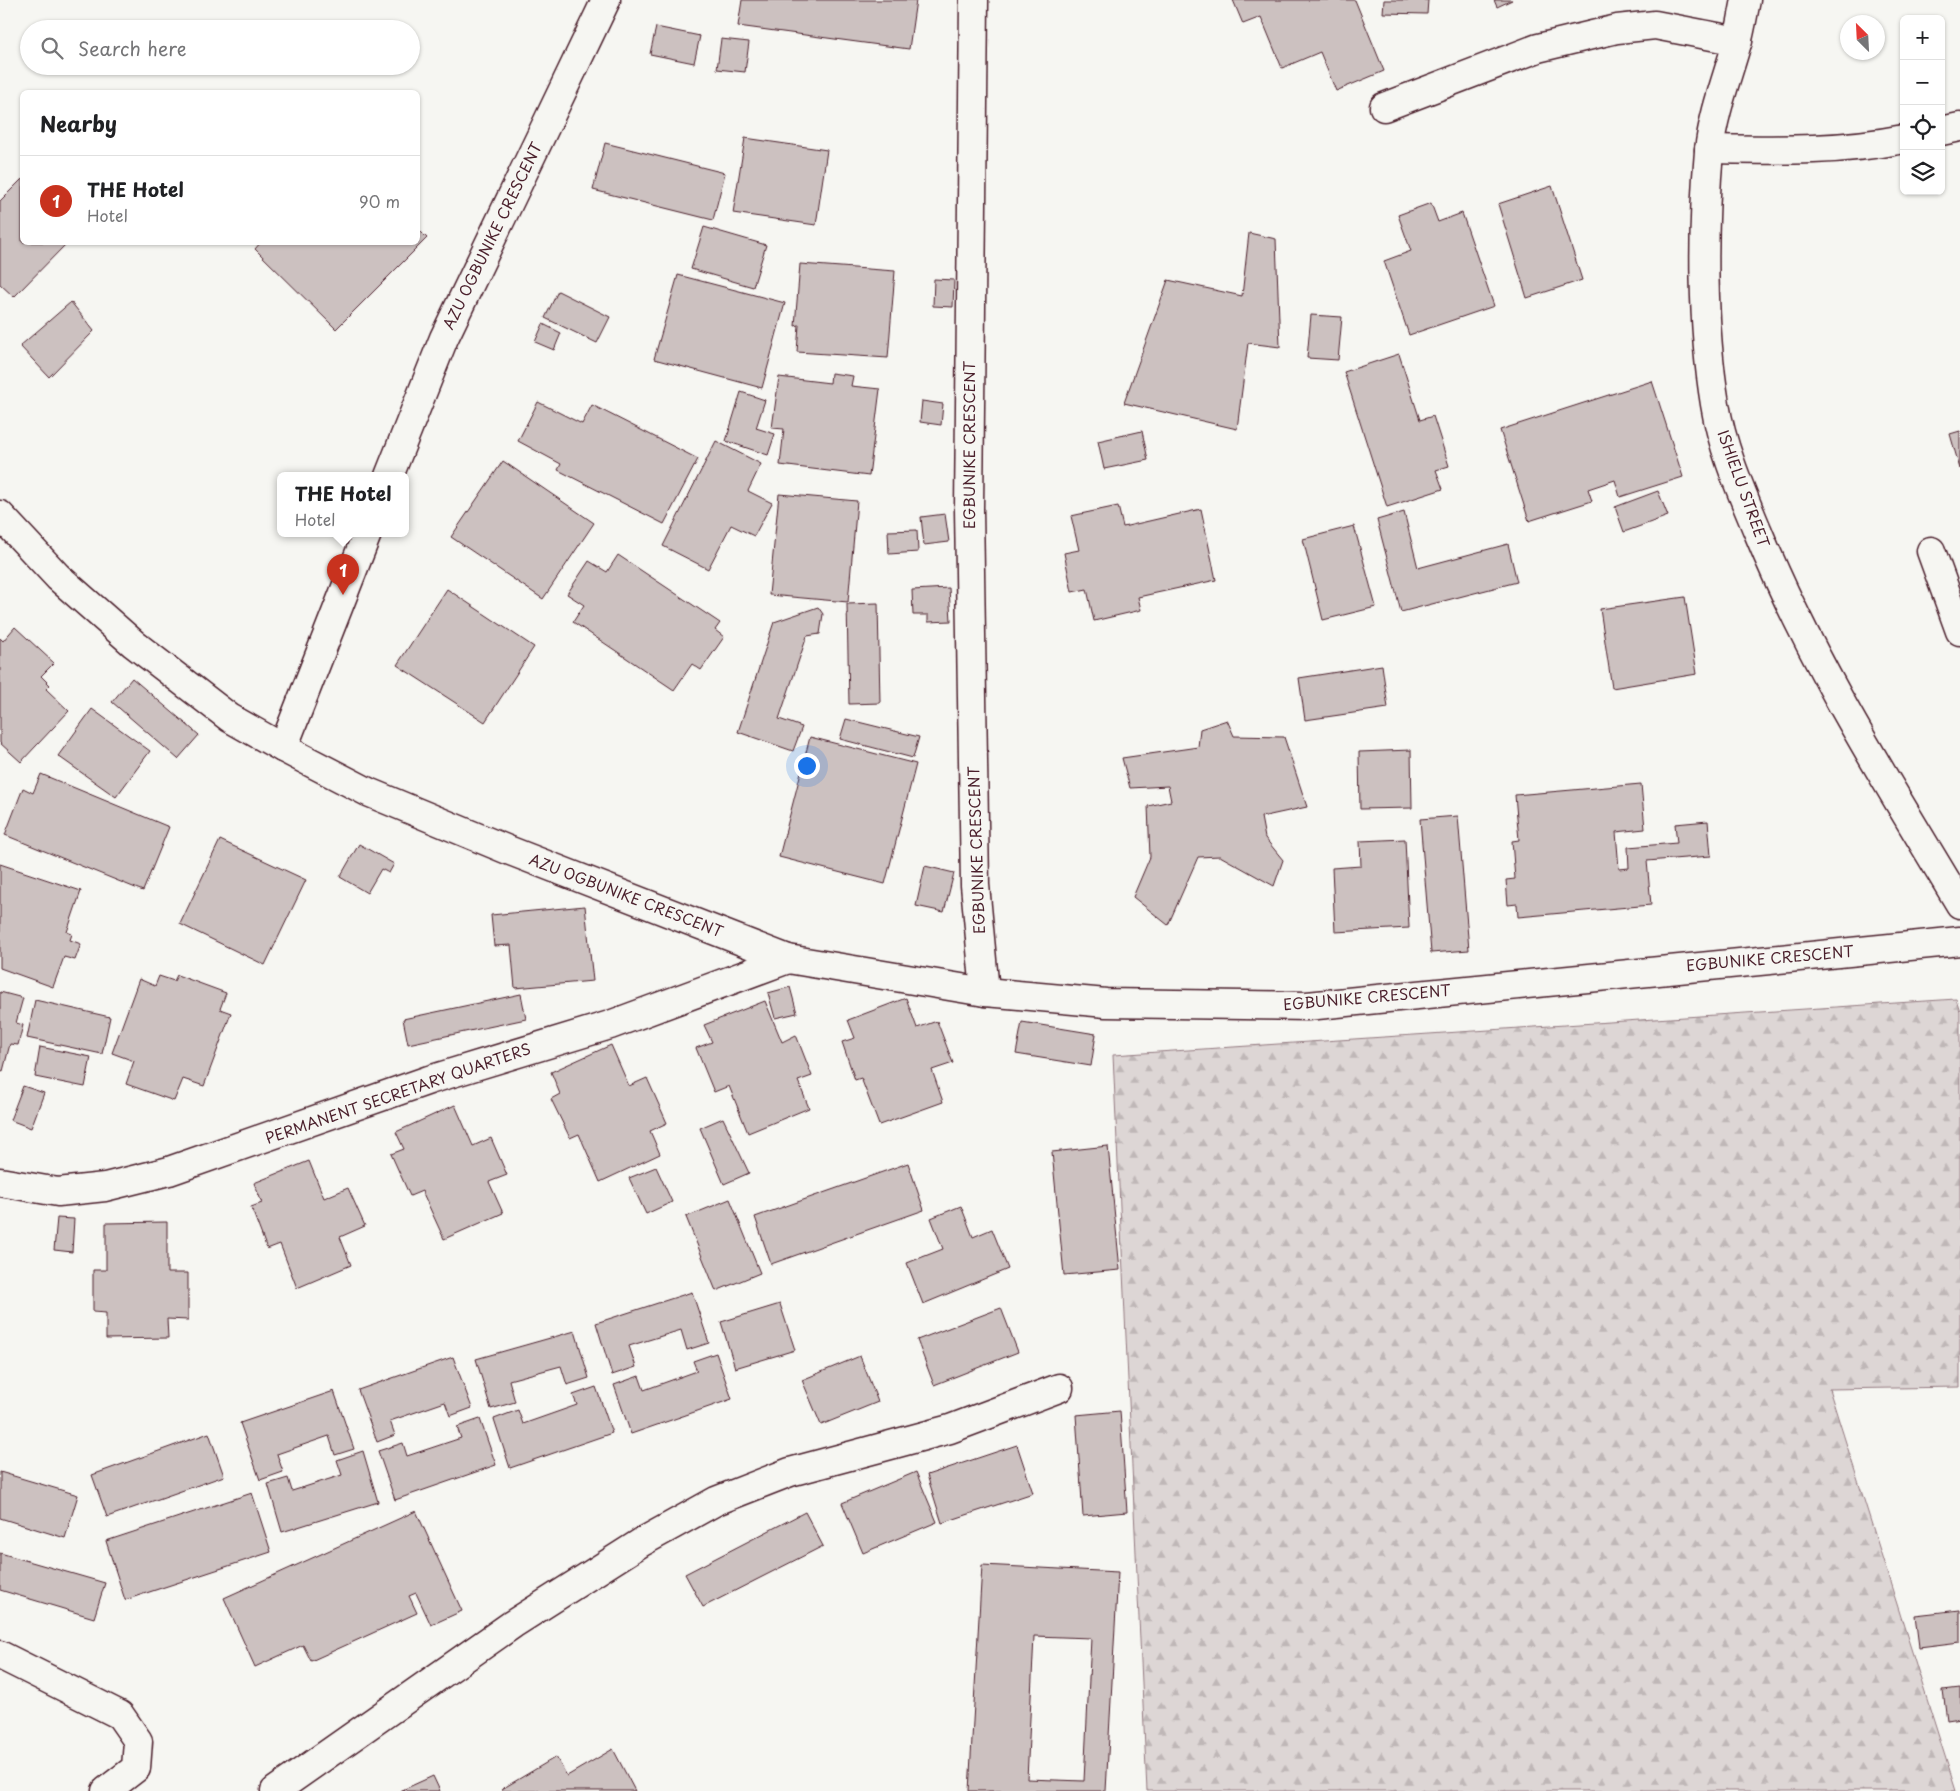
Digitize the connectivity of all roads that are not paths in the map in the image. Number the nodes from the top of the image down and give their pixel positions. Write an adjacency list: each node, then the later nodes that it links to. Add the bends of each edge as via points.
1 (606, 0): 10 (street, AZU OGBUNIKE CRESCENT, via 444,338)
2 (974, 0): 19 (street, EGBUNIKE CRESCENT, via 969,509 975,885)
3 (1746, 0): 4 (street, ISHIELU STREET)
4 (1738, 42): 5 (street, via 1655,25 1618,29 1538,48); 9 (street, ISHIELU STREET, via 1724,85)
5 (1384, 107)
6 (1960, 127): 7 (street)
7 (1945, 130)
8 (1900, 140): 9 (street, via 1866,147)
9 (1710, 149): 16 (street, ISHIELU STREET, via 1706,230 1707,331 1715,404 1723,440 1777,579 1840,705)
10 (391, 472)
11 (0, 515): 15 (street, AZU OGBUNIKE CRESCENT, via 58,577 134,644 230,718)
12 (366, 537): 15 (street)
13 (1931, 551): 14 (street)
14 (1960, 631)
15 (283, 748): 18 (street, AZU OGBUNIKE CRESCENT, via 368,792)
16 (1960, 904)
17 (1960, 941): 19 (street, EGBUNIKE CRESCENT, via 1307,1006 1106,1003)
18 (788, 959): 19 (street, AZU OGBUNIKE CRESCENT); 20 (street, PERMANENT SECRETARY QUARTERS, via 610,1025 429,1080 169,1171 105,1187 58,1192)
19 (985, 992)
20 (0, 1182)
21 (1059, 1388): 24 (street, via 950,1429 790,1472 716,1500 642,1542 513,1624)
22 (0, 1655): 23 (street, via 120,1715 138,1740 136,1768)
23 (106, 1791)
24 (275, 1791)

